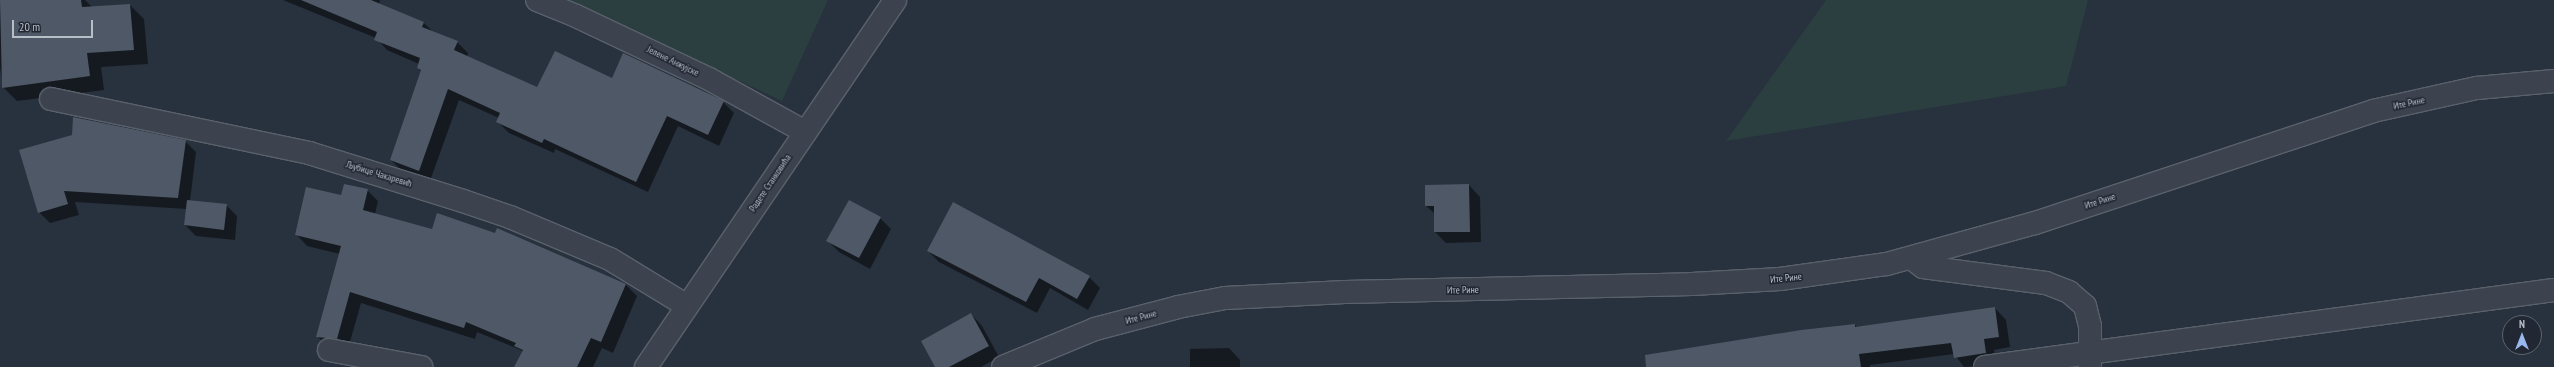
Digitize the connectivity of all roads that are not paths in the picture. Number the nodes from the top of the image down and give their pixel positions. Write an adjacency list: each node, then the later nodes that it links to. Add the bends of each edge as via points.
1 (537, 0): 5 (street, Јелене Анжујске, via 709,79)
2 (895, 0): 5 (street, Радете Станковића)
3 (2554, 81): 6 (street, Ите Рине, via 2477,88 2373,111 2034,223)
4 (51, 99): 8 (street, Љубице Чакаревић, via 309,153 463,201 510,217 610,259)
5 (805, 132): 8 (street, Радете Станковића)
6 (1912, 258): 10 (street, via 1923,267 2046,283 2069,292 2085,306 2090,326); 13 (street, Ите Рине, via 1862,268 1758,280 1225,298 1178,307 1096,329)
7 (2554, 290): 10 (street)
8 (687, 306): 12 (street, Радете Станковића)
9 (329, 350): 11 (street)
10 (2090, 359): 14 (street)
11 (421, 367)
12 (646, 367)
13 (1003, 367)
14 (1985, 367)

